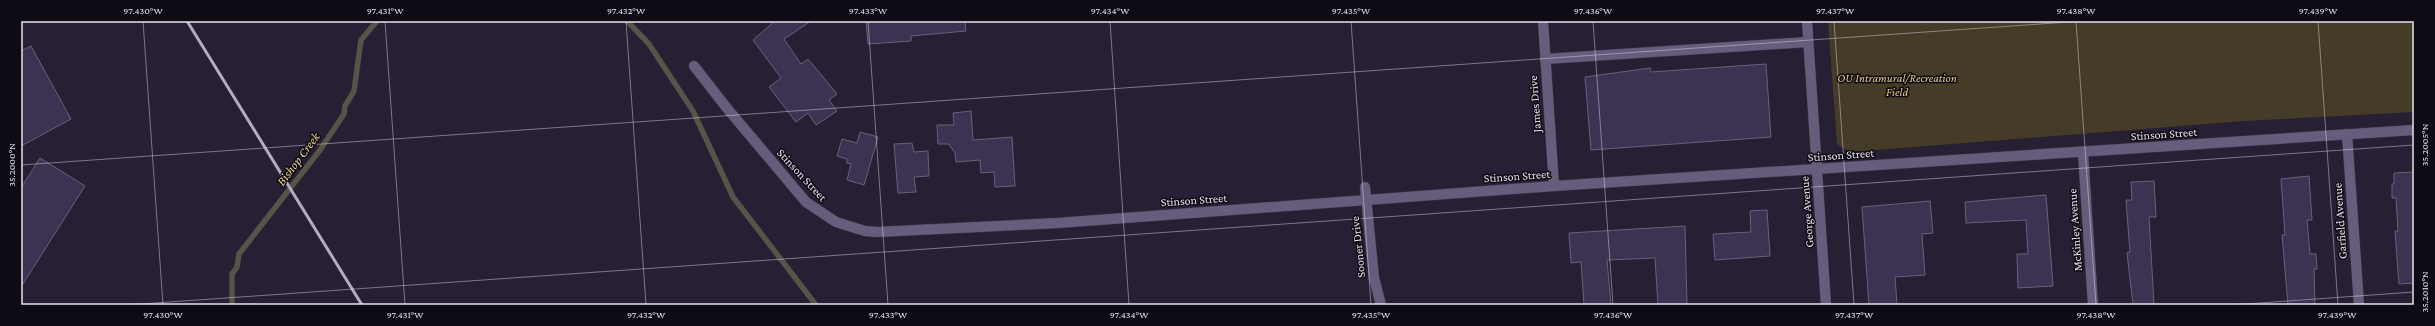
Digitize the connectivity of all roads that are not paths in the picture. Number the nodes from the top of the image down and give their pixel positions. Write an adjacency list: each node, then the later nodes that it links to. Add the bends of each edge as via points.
1 (1543, 21): 4 (street, James Drive)
2 (1807, 21): 3 (street, George Avenue)
3 (1808, 42): 4 (street); 9 (street, George Avenue)
4 (1545, 59): 10 (street, James Drive)
5 (694, 66): 12 (street, Stinson Street, via 806,202 836,222 864,231 925,231)
6 (2414, 130): 7 (street, Stinson Street)
7 (2347, 134): 8 (street, Stinson Street); 16 (street, Garfield Avenue)
8 (2083, 153): 9 (street, Stinson Street); 15 (street, McKinley Avenue)
9 (1817, 170): 10 (street, Stinson Street); 14 (street, George Avenue)
10 (1554, 186): 12 (street, Stinson Street)
11 (1365, 187): 12 (street, Sooner Drive)
12 (1367, 200): 13 (street, Sooner Drive, via 1374,278)
13 (1381, 305)
14 (1826, 305)
15 (2093, 305)
16 (2359, 305)

